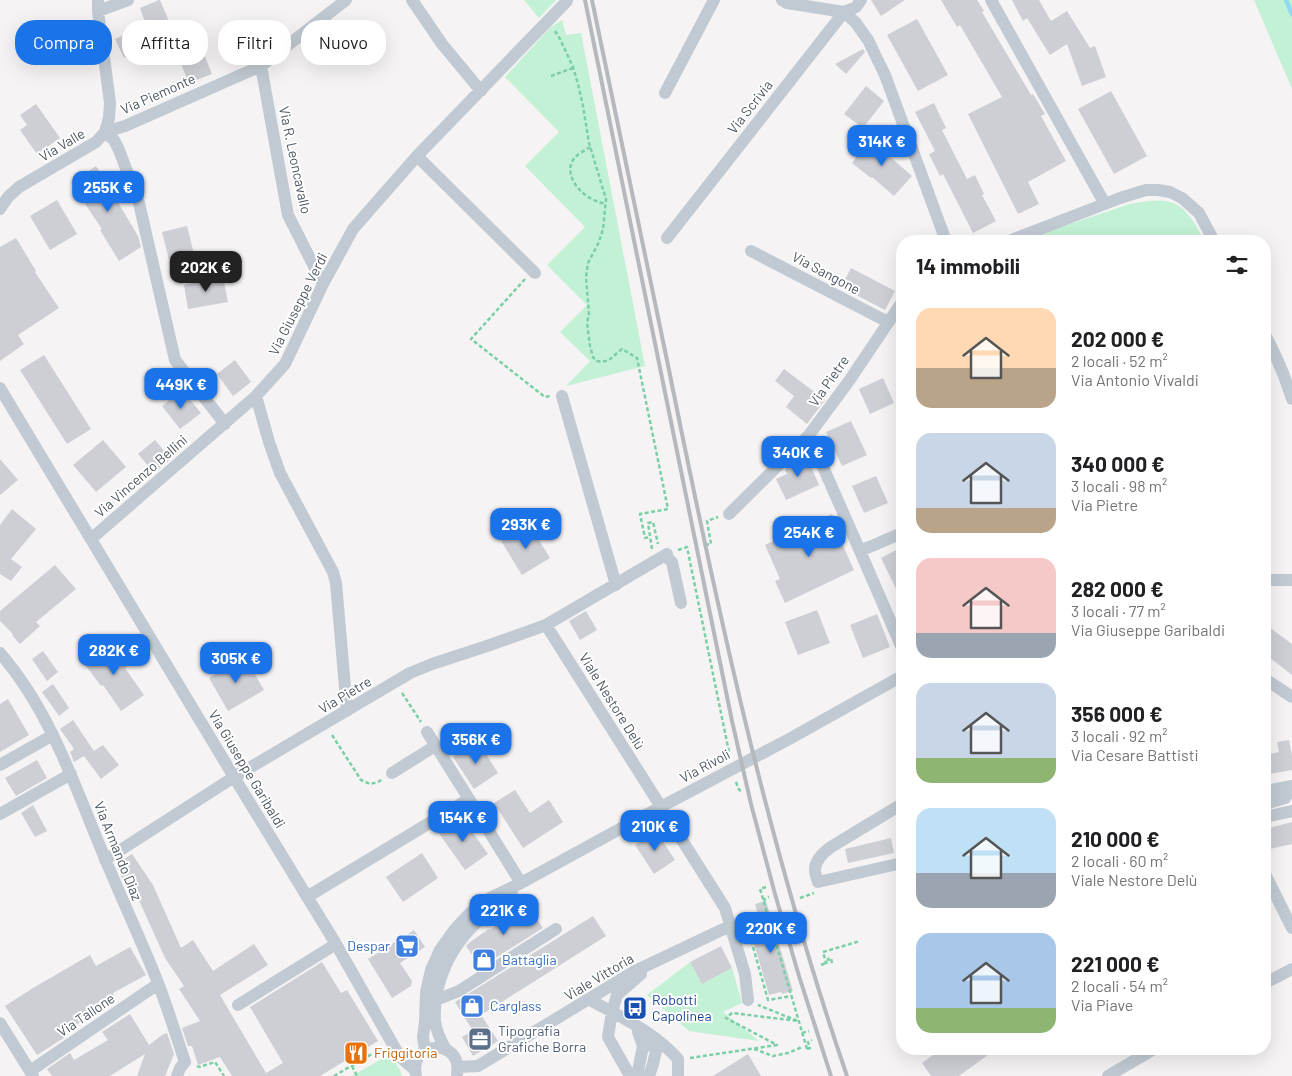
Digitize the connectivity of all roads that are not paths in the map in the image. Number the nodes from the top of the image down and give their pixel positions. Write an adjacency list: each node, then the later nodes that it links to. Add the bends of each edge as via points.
1 (128, 0): 9 (street)
2 (346, 0): 11 (street, Via Piemonte)
3 (412, 0): 12 (street, via 442,44)
4 (714, 0): 13 (street)
5 (782, 0): 10 (street)
6 (861, 0): 10 (street, Via Scrivia, via 856,7)
7 (991, 0): 16 (street)
8 (567, 1): 12 (street, Via Giuseppe Verdi)
9 (98, 5): 14 (street, Via Valle, via 110,103)
10 (844, 12): 18 (street, via 868,40 885,75); 21 (street, Via Scrivia)
11 (261, 66): 14 (street, Via Piemonte); 24 (street, Via R. Leoncavallo, via 288,215)
12 (481, 91): 15 (street, Via Giuseppe Verdi)
13 (665, 93)
14 (105, 132): 17 (street, Via Valle, via 96,142 19,187); 32 (street, via 119,150 139,203 175,360)
15 (417, 156): 23 (street); 24 (street, Via Giuseppe Verdi, via 353,229)
16 (1106, 204): 19 (street); 20 (street, via 1146,190 1170,192 1182,198 1198,214)
17 (0, 209)
18 (944, 235)
19 (1025, 235)
20 (1210, 235)
21 (667, 238)
22 (751, 251): 26 (street, Via Sangone)
23 (534, 271)
24 (323, 284): 29 (street, Via Giuseppe Verdi, via 285,364)
25 (896, 311): 26 (street, Via Pietre)
26 (888, 322): 33 (street, Via Pietre)
27 (1271, 345): 31 (street)
28 (0, 388): 36 (street, Via Giuseppe Garibaldi)
29 (256, 396): 32 (street, Via Vincenzo Bellini); 48 (street, via 280,473 333,572)
30 (562, 396): 40 (street)
31 (1292, 399)
32 (225, 424): 36 (street, Via Vincenzo Bellini)
33 (809, 434): 34 (street, Via Pietre); 37 (street)
34 (729, 514)
35 (896, 536): 37 (street)
36 (91, 539): 55 (street, Via Giuseppe Garibaldi)
37 (860, 551): 43 (street)
38 (1271, 580): 39 (street)
39 (1292, 580)
40 (616, 585): 41 (street, Via Pietre, via 662,556 672,562); 42 (street, Via Pietre)
41 (681, 603)
42 (546, 625): 48 (street, Via Pietre, via 410,673); 69 (street, Viale Nestore Delù, via 725,908)
43 (896, 634)
44 (0, 653): 50 (street, Via Armando Diaz, via 30,694)
45 (896, 679): 66 (street, Via Rivoli)
46 (1271, 683): 47 (street)
47 (1292, 697)
48 (348, 710): 55 (street, Via Pietre)
49 (427, 732): 51 (street)
50 (52, 735): 52 (street); 54 (street, Via Armando Diaz)
51 (435, 746): 53 (street); 58 (street)
52 (0, 765)
53 (392, 773)
54 (71, 774): 62 (street); 64 (street, Via Armando Diaz)
55 (234, 777): 64 (street, Via Pietre); 68 (street, Via Giuseppe Garibaldi)
56 (1292, 787): 57 (street); 59 (street, via 1285,798)
57 (1271, 790)
58 (468, 799): 66 (street); 68 (street)
59 (1271, 802)
60 (896, 808): 65 (street, via 824,852 814,869 818,882)
61 (1292, 811): 63 (street)
62 (0, 814)
63 (1271, 816)
64 (105, 860): 76 (street, Via Armando Diaz)
65 (896, 864)
66 (521, 883): 77 (street, Via Rivoli, via 464,936 442,972); 86 (street, Via Rivoli, via 490,898 470,913 440,950 426,992)
67 (1271, 886): 70 (street)
68 (307, 897): 72 (street, Via Giuseppe Garibaldi)
69 (730, 926): 73 (street, Viale Vittoria); 79 (street, via 745,974)
70 (1292, 928)
71 (556, 929): 77 (street, via 459,991)
72 (336, 944): 80 (street); 86 (street, Via Giuseppe Garibaldi, via 386,1042 405,1051)
73 (655, 962): 78 (street, Viale Vittoria); 81 (street, via 617,995)
74 (1292, 968): 75 (street)
75 (1271, 980)
76 (158, 984): 87 (street, Via Armando Diaz, via 186,1062); 89 (street, Via Tallone)
77 (436, 1000): 84 (street, Via Rivoli, via 435,1022)
78 (590, 1000): 81 (street); 88 (street, Viale Vittoria, via 478,1066)
79 (748, 1000)
80 (238, 1005)
81 (612, 1012): 83 (street); 90 (street, via 608,1037)
82 (0, 1023): 89 (street)
83 (634, 1023): 91 (street, via 643,1046); 92 (street, via 656,1051); 93 (street, via 667,1046 678,1059)
84 (446, 1050): 86 (street, via 435,1047); 88 (street, Via Rivoli, via 455,1058)
85 (1144, 1055): 94 (street)
86 (419, 1064)
87 (179, 1072)
88 (457, 1072)
89 (32, 1073)
90 (630, 1076)
91 (637, 1076)
92 (649, 1076)
93 (678, 1076)
94 (1108, 1076)

